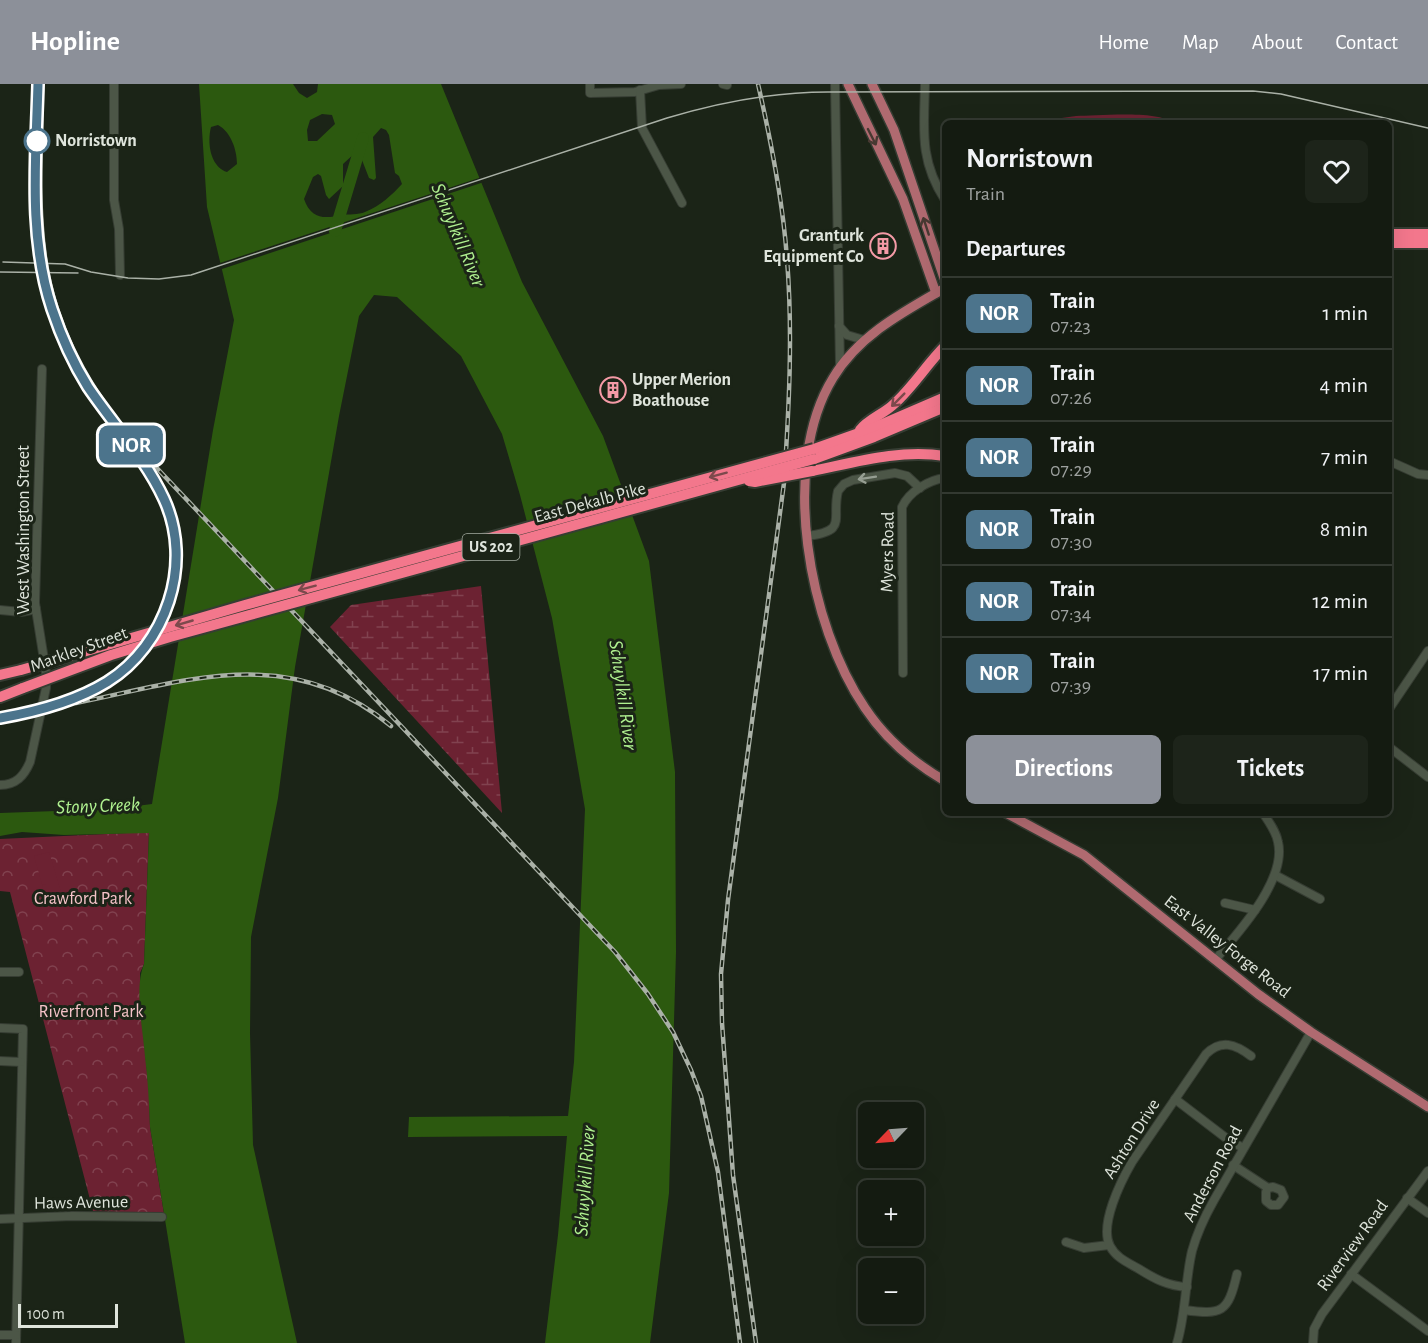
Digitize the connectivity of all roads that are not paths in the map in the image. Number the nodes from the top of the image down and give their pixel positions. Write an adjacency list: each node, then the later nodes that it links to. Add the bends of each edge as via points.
1 (114, 84): 16 (street, via 114,200)
2 (590, 84): 8 (street, via 590,93)
3 (681, 84): 8 (street)
4 (835, 84): 19 (street)
5 (848, 84): 18 (main road, one-way to 18, via 903,199)
6 (872, 84): 15 (main road, one-way to 6, via 894,130)
7 (925, 84): 9 (street, via 924,140 930,172)
8 (640, 90): 10 (street, via 642,128)
9 (942, 194)
10 (682, 203)
11 (1392, 234): 12 (highway)
12 (1428, 234)
13 (1392, 243): 14 (highway)
14 (1428, 243)
15 (942, 272)
16 (120, 275)
17 (942, 290): 18 (main road)
18 (936, 293): 20 (main road)
19 (839, 326): 20 (street, via 847,335); 22 (street)
20 (864, 340): 22 (main road)
21 (942, 349): 26 (highway, one-way to 26, via 892,406 863,425)
22 (840, 366): 34 (main road, via 822,398 810,433 805,474)
23 (42, 369): 35 (street, West Washington Street)
24 (942, 398): 26 (highway, East Dekalb Pike)
25 (942, 407): 27 (highway, East Dekalb Pike / US 202, via 874,437)
26 (856, 435): 27 (highway, East Dekalb Pike)
27 (814, 454): 31 (highway, East Dekalb Pike / US 202, bridge); 37 (highway, East Dekalb Pike, one-way to 37, bridge)
28 (942, 456): 31 (highway, bridge, via 896,455 755,482)
29 (1392, 462): 30 (street)
30 (1428, 476)
31 (743, 479): 37 (highway, East Dekalb Pike / US 202, bridge)
32 (942, 479): 33 (street)
33 (920, 488): 34 (street, one-way to 34, via 902,474 848,482 838,491 834,526); 39 (street, Myers Road, via 905,501 900,516)
34 (807, 536): 45 (main road, via 822,614 846,678 885,733 911,758)
35 (36, 609): 36 (street); 46 (street, West Washington Street, via 46,688 30,762 19,779)
36 (0, 610)
37 (240, 612): 40 (highway, Markley Street, one-way to 40, bridge); 41 (highway, Markley Street / US 202, bridge)
38 (1428, 651): 42 (street)
39 (903, 673)
40 (0, 675)
41 (0, 696)
42 (1392, 705)
43 (1392, 749): 44 (street)
44 (1428, 777)
45 (942, 779)
46 (3, 785)
47 (1012, 816): 53 (main road, East Valley Forge Road, via 1070,847 1112,876)
48 (1265, 816): 49 (street, via 1278,840 1280,861)
49 (1275, 875): 50 (street); 52 (street)
50 (1320, 899)
51 (1225, 903): 52 (street)
52 (1255, 910): 53 (street)
53 (1215, 960): 57 (main road, East Valley Forge Road)
54 (0, 972): 55 (street)
55 (19, 972)
56 (0, 1028): 60 (street, via 23,1029)
57 (1311, 1032): 62 (main road, East Valley Forge Road); 63 (street, Anderson Road)
58 (1251, 1056): 61 (street, Ashton Drive, via 1227,1044 1212,1048)
59 (0, 1062): 60 (street)
60 (21, 1062): 71 (street)
61 (1175, 1099): 63 (street); 73 (street, Ashton Drive, via 1124,1175 1109,1220)
62 (1428, 1107)
63 (1243, 1148): 64 (street, Anderson Road)
64 (1233, 1166): 66 (street); 76 (street, Anderson Road, via 1196,1238)
65 (1428, 1171): 67 (street, Riverview Road)
66 (1268, 1188)
67 (1407, 1198): 68 (street); 75 (street, Riverview Road)
68 (1428, 1213)
69 (162, 1217): 71 (street, Haws Avenue)
70 (0, 1219): 71 (street, Haws Avenue)
71 (18, 1219): 80 (street)
72 (1066, 1242): 73 (street, via 1084,1248)
73 (1109, 1245): 76 (street, via 1122,1259 1160,1282)
74 (1237, 1274): 77 (street, via 1231,1298 1220,1310)
75 (1352, 1274): 78 (street); 82 (street, Riverview Road, via 1318,1319)
76 (1187, 1287): 77 (street, Anderson Road)
77 (1184, 1310): 81 (street, Anderson Road)
78 (1428, 1331)
79 (0, 1335): 80 (street)
80 (16, 1339)
81 (1177, 1343)
82 (1313, 1343)

